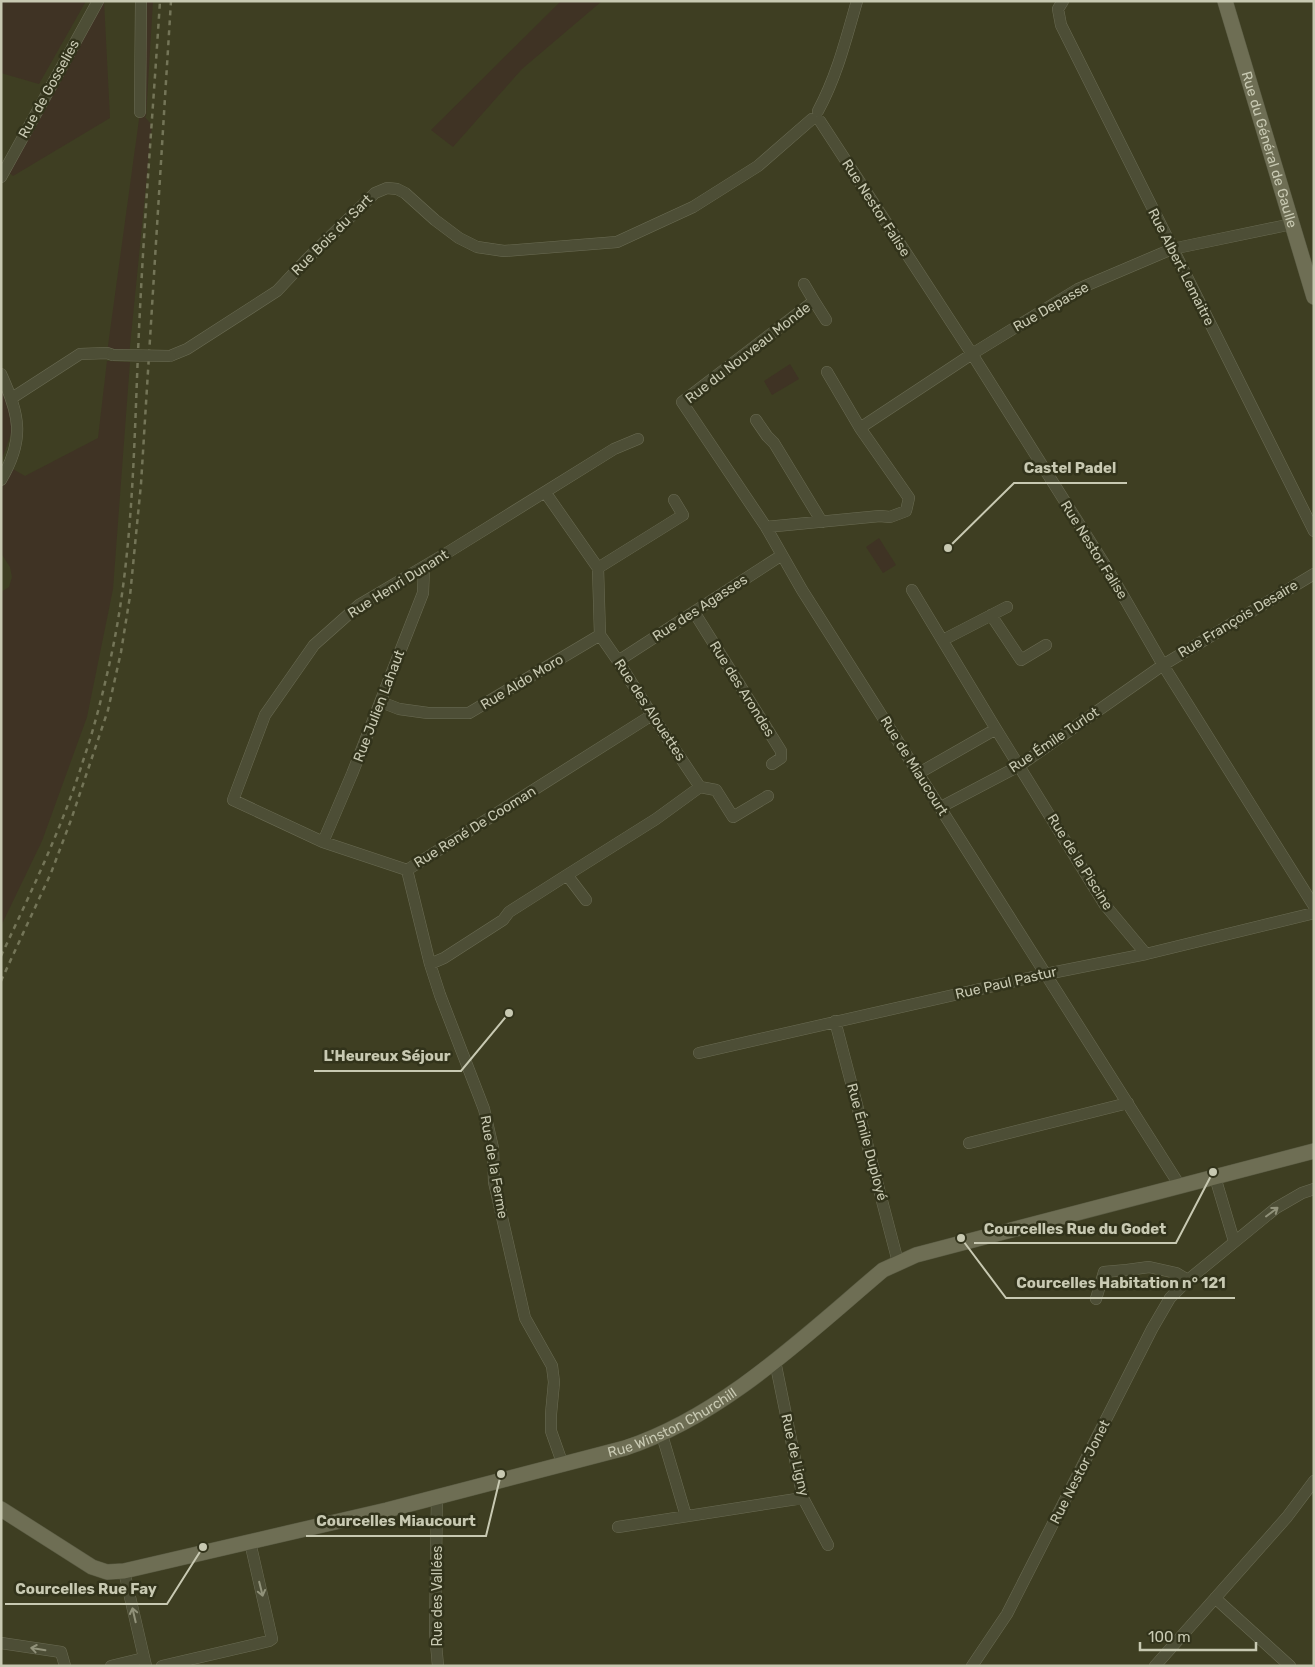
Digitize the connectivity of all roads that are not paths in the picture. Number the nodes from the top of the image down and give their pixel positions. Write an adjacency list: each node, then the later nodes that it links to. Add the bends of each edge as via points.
1 (98, 1): 8 (street, Rue de Gosselies)
2 (141, 1): 6 (street)
3 (857, 1): 7 (street, Rue Bois du Sart, via 843,50)
4 (1063, 1): 10 (street, Rue Albert Lemaitre, via 1058,9 1061,25)
5 (1224, 1): 9 (main road, Rue du Général de Gaulle)
6 (140, 112)
7 (817, 117): 15 (street, Rue Nestor Falise); 18 (street, Rue Bois du Sart, bridge, via 758,166 693,207 616,242 504,251 477,247 459,238 405,193 387,188 375,193 277,290 187,349 170,356 80,354)
8 (1, 177)
9 (1292, 224): 10 (street, Rue Depasse); 12 (main road, Rue du Général de Gaulle)
10 (1172, 249): 15 (street, Rue Depasse, via 1078,289); 28 (street, Rue Albert Lemaitre)
11 (804, 284): 13 (street, Rue du Nouveau Monde)
12 (1314, 297)
13 (814, 301): 14 (street, Rue du Nouveau Monde); 21 (street, Rue du Nouveau Monde, via 682,402)
14 (826, 320)
15 (972, 354): 20 (street, Rue Depasse); 41 (street, Rue Nestor Falise, via 1110,573)
16 (827, 372): 20 (street)
17 (1, 374): 18 (street)
18 (12, 398): 23 (street, via 18,417 18,431 11,463)
19 (756, 420): 26 (street, via 774,443)
20 (860, 428): 26 (street, via 909,498 906,511 890,516)
21 (700, 429): 27 (street, Rue de Miaucourt)
22 (638, 439): 24 (street, Rue Henri Dunant, via 614,449)
23 (1, 480)
24 (545, 492): 30 (street, Rue Henri Dunant); 31 (street)
25 (674, 500): 31 (street, via 683,515)
26 (822, 522): 27 (street)
27 (766, 527): 29 (street, Rue de Miaucourt)
28 (1314, 531)
29 (782, 555): 35 (street, Rue des Agasses); 47 (street, Rue de Miaucourt)
30 (424, 567): 42 (street, Rue Julien Lahaut, via 423,593); 50 (street, Rue Henri Dunant, via 359,605 314,645 265,714)
31 (598, 568): 37 (street)
32 (1314, 574): 41 (street, Rue François Desaire)
33 (912, 590): 38 (street, Rue de la Piscine)
34 (1008, 607): 36 (street)
35 (694, 612): 40 (street, Rue des Agasses); 45 (street, Rue des Arondes, via 781,751 781,758)
36 (991, 615): 38 (street); 39 (street, via 1022,660)
37 (600, 635): 40 (street, Rue des Alouettes); 42 (street, Rue Aldo Moro, via 469,713 427,713 399,709)
38 (944, 640): 44 (street, Rue de la Piscine)
39 (1046, 645)
40 (618, 661): 43 (street, Rue des Alouettes)
41 (1163, 664): 46 (street, Rue Émile Turlot); 56 (street, Rue Nestor Falise)
42 (381, 702): 52 (street, Rue Julien Lahaut)
43 (652, 715): 48 (street, Rue des Alouettes); 53 (street, Rue René De Cooman)
44 (996, 729): 46 (street, Rue de la Piscine); 47 (street)
45 (772, 764)
46 (1019, 766): 51 (street, Rue Émile Turlot); 58 (street, Rue de la Piscine, via 1105,905)
47 (919, 773): 51 (street, Rue de Miaucourt)
48 (700, 787): 49 (street, via 716,790 733,817); 54 (street)
49 (768, 796)
50 (233, 800): 52 (street, Rue René De Cooman)
51 (941, 807): 60 (street, Rue de Miaucourt)
52 (323, 842): 53 (street, Rue René De Cooman)
53 (408, 870): 59 (street, Rue de la Ferme)
54 (567, 875): 55 (street); 59 (street, via 444,958)
55 (586, 900)
56 (1314, 906)
57 (1314, 913): 58 (street, Rue Paul Pastur)
58 (1146, 954): 60 (street, Rue Paul Pastur)
59 (430, 964): 75 (street, Rue de la Ferme, via 484,1109 493,1148 494,1182 525,1318 552,1366 551,1431)
60 (1046, 974): 61 (street, Rue Paul Pastur); 63 (street, Rue de Miaucourt)
61 (835, 1021): 62 (street, Rue Paul Pastur); 70 (street, Rue Émile Duployé)
62 (699, 1053)
63 (1128, 1103): 64 (street); 67 (street, Rue de Miaucourt)
64 (969, 1143)
65 (1314, 1151): 66 (main road, Rue Winston Churchill)
66 (1216, 1177): 67 (main road, Rue Winston Churchill); 69 (street)
67 (1180, 1186): 70 (main road, Rue Winston Churchill)
68 (1314, 1189): 69 (street, Rue Nestor Jonet, one-way to 68, via 1276,1208)
69 (1234, 1242): 71 (street, Rue Nestor Jonet)
70 (898, 1262): 73 (main road, Rue Winston Churchill, via 884,1270)
71 (1188, 1280): 72 (street, via 1176,1273 1149,1267 1104,1272); 92 (street, Rue Nestor Jonet, via 1170,1298 1152,1329 1007,1614)
72 (1096, 1299)
73 (775, 1361): 74 (main road, Rue Winston Churchill); 78 (street, Rue de Ligny)
74 (662, 1435): 75 (main road, Rue Winston Churchill); 80 (street)
75 (562, 1465): 77 (main road, Rue Winston Churchill)
76 (1314, 1481): 85 (street, via 1287,1517)
77 (437, 1497): 82 (main road, Rue Winston Churchill); 91 (street, Rue des Vallées, via 435,1632)
78 (803, 1498): 80 (street); 83 (street, Rue de Ligny)
79 (1, 1510): 84 (main road, Rue Winston Churchill, via 92,1567 107,1572)
80 (686, 1516): 81 (street)
81 (618, 1527)
82 (250, 1542): 84 (main road, Rue Winston Churchill); 90 (street, one-way to 90, via 272,1639)
83 (828, 1545)
84 (124, 1571): 87 (street, one-way to 84)
85 (1215, 1598): 93 (street); 94 (street)
86 (1, 1644): 88 (street, one-way to 86, via 61,1652)
87 (145, 1662): 89 (street)
88 (65, 1666)
89 (111, 1666)
90 (162, 1666)
91 (438, 1666)
92 (972, 1666)
93 (1155, 1666)
94 (1290, 1666)

